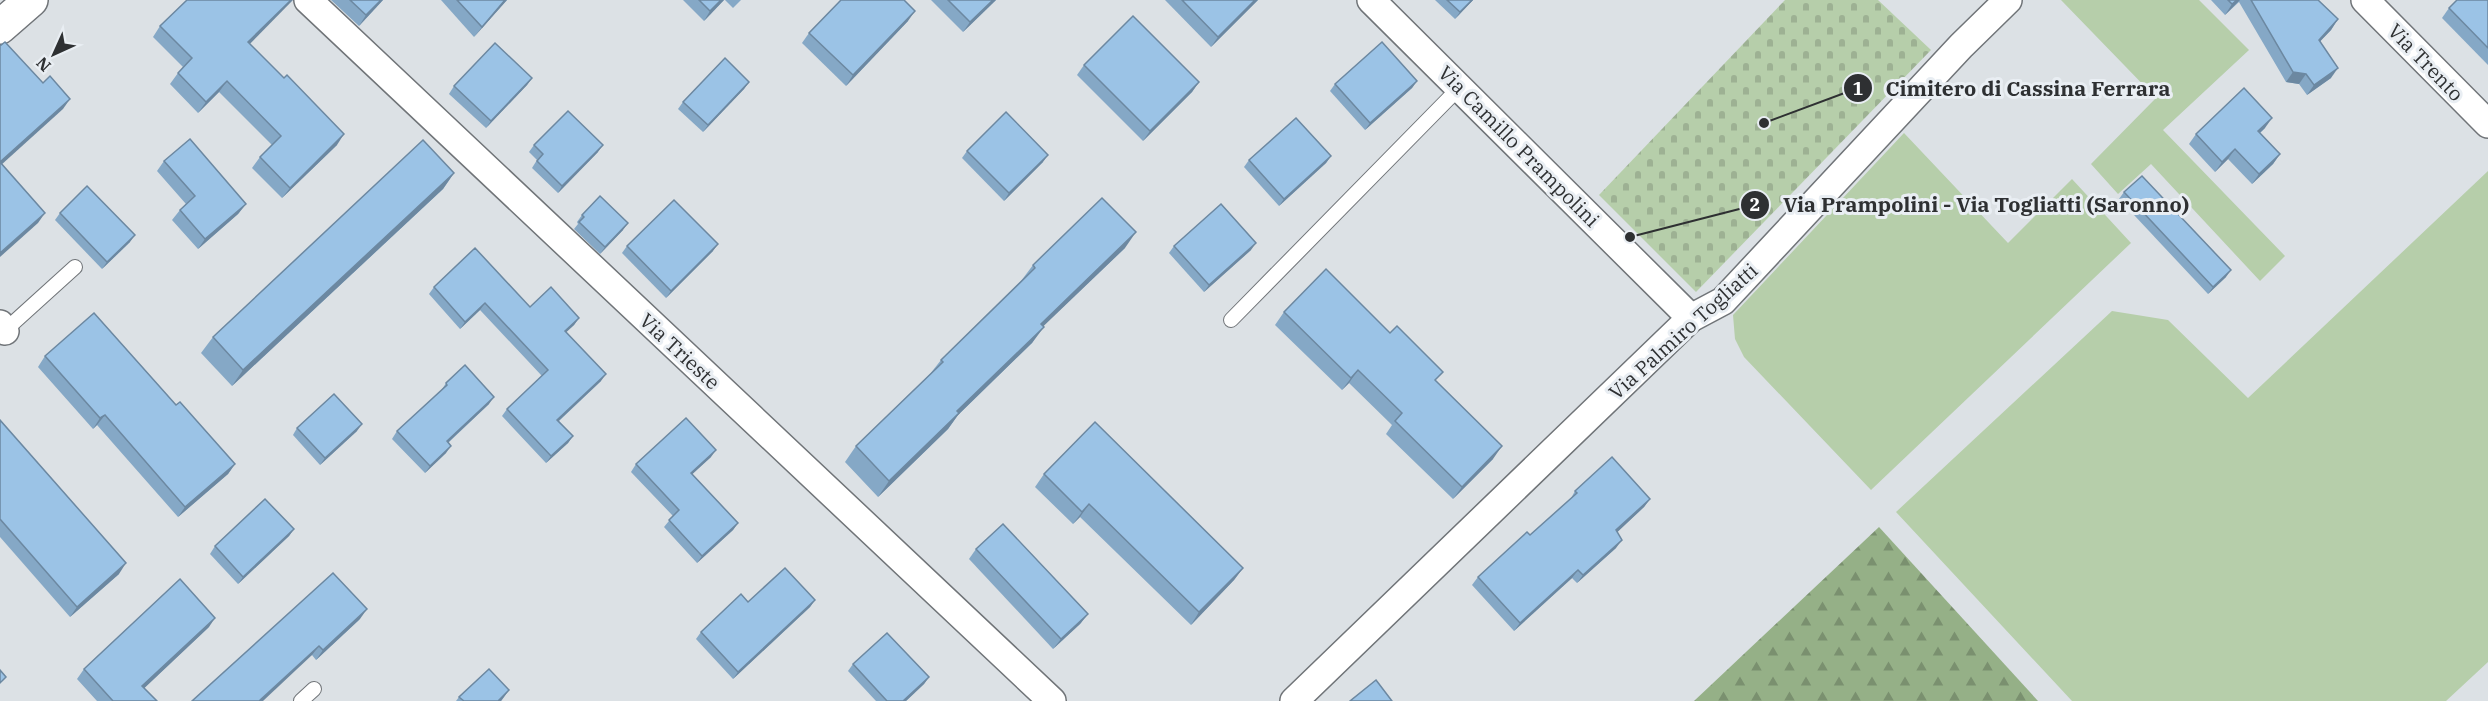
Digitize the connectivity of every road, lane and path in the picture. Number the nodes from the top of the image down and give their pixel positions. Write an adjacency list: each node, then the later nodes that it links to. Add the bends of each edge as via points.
1 (31, 0): 6 (street)
2 (308, 0): 15 (street, Via Trieste)
3 (1371, 0): 7 (street, Via Camillo Prampolini)
4 (2008, 0): 10 (street, Via Palmiro Togliatti, via 1723,301)
5 (2365, 0): 8 (street, Via Trento)
6 (0, 27)
7 (1460, 87): 10 (street, Via Camillo Prampolini); 11 (lane)
8 (2488, 124)
9 (75, 267): 12 (lane)
10 (1691, 318): 16 (street, Via Palmiro Togliatti)
11 (1231, 320)
12 (2, 330)
13 (314, 689): 14 (lane)
14 (301, 701)
15 (1052, 701)
16 (1294, 701)

